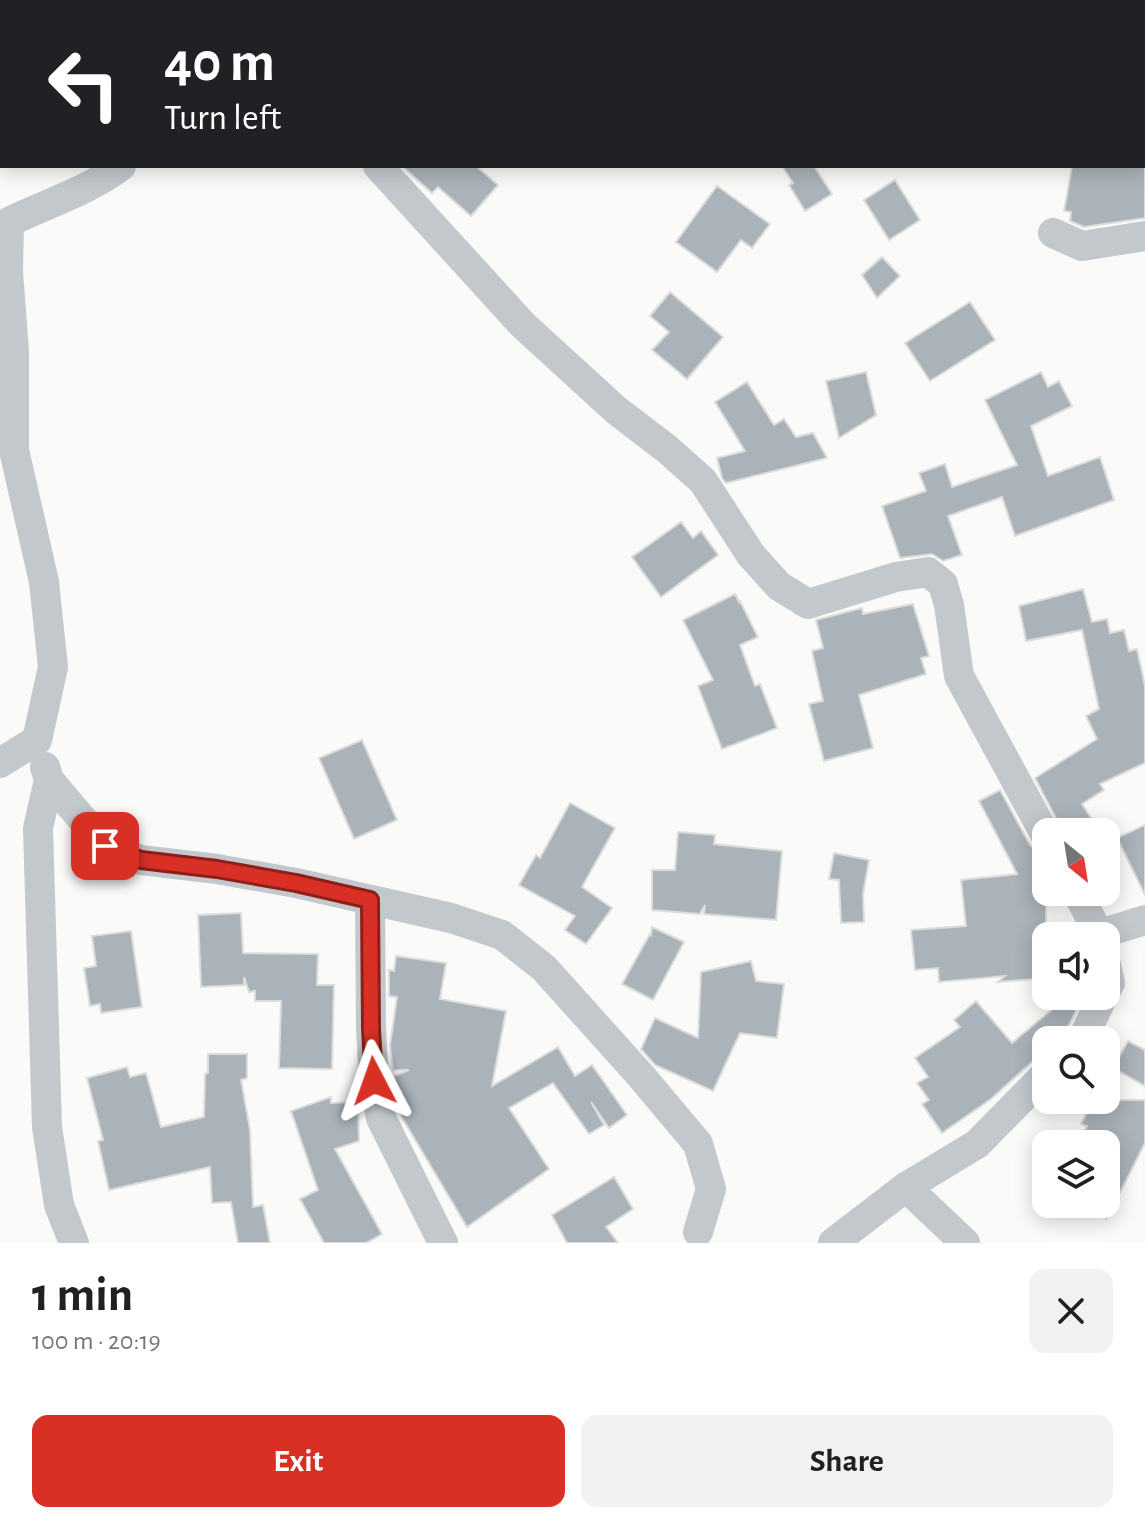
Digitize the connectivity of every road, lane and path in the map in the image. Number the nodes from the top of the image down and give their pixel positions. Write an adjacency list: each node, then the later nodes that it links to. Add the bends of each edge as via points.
1 (118, 168): 3 (street, via 101,181)
2 (380, 168): 9 (street, via 523,325 703,481 751,555 779,586 808,604 928,572 943,584 959,676)
3 (4, 221): 6 (street, via 14,351 14,450 44,582 53,667)
4 (1053, 233): 5 (street, via 1082,246)
5 (1145, 236)
6 (37, 740): 7 (street); 8 (street)
7 (0, 763)
8 (49, 780): 10 (street, via 105,846 141,860 217,869); 16 (street, via 38,828 47,1127 59,1205)
9 (1036, 818)
10 (370, 900): 15 (street, via 502,935 544,968 698,1144 711,1189); 17 (street, via 371,1029 381,1118)
11 (1145, 920): 12 (street)
12 (1120, 928)
13 (1032, 1088): 14 (street, via 977,1144)
14 (906, 1187): 18 (street); 19 (street)
15 (699, 1239)
16 (74, 1243)
17 (443, 1243)
18 (833, 1243)
19 (965, 1243)

